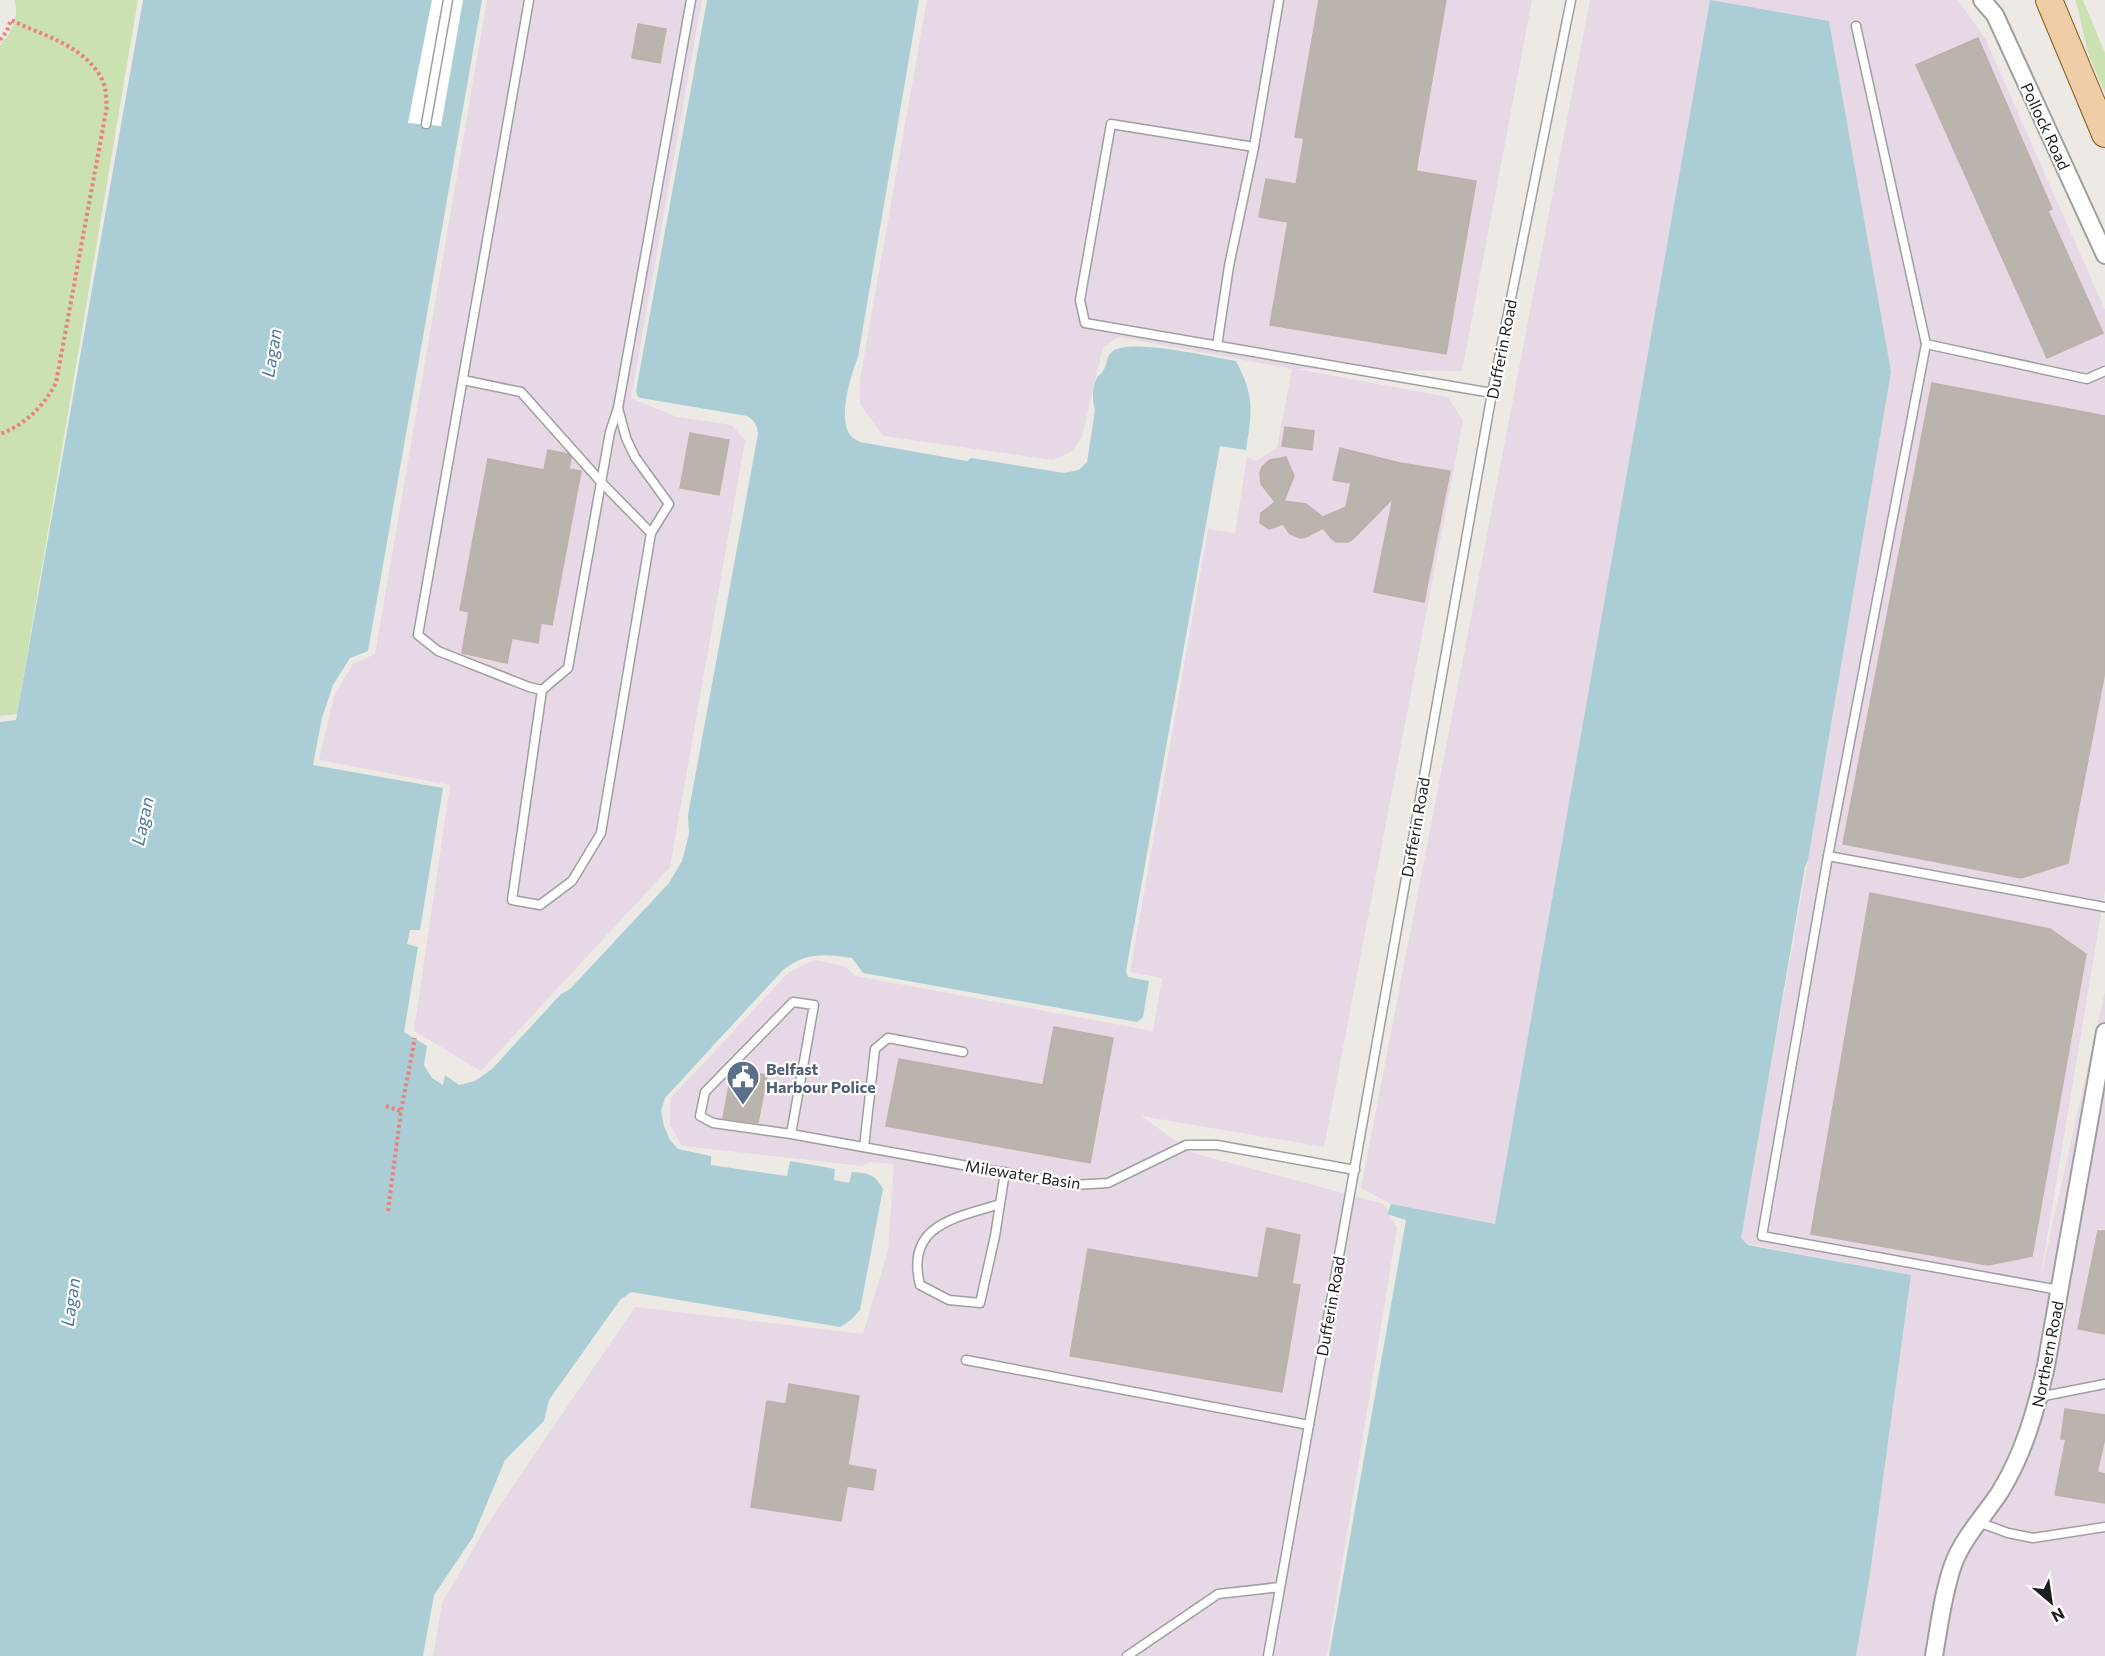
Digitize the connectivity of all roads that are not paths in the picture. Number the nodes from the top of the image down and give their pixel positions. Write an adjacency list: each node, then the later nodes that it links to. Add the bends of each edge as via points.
1 (448, 0): 9 (lane)
2 (529, 0): 16 (lane)
3 (691, 0): 18 (lane)
4 (1279, 0): 11 (lane)
5 (1571, 0): 17 (lane, Dufferin Road)
6 (1982, 0): 12 (street, Pollock Road, via 1995,15)
7 (2049, 0): 10 (main road)
8 (1856, 26): 13 (lane)
9 (426, 124)
10 (2105, 134)
11 (1254, 147): 14 (lane); 14 (lane, via 1111,124 1080,300 1085,323)
12 (2105, 255)
13 (1926, 344): 15 (lane, via 2087,379); 22 (lane)
14 (1217, 346): 17 (lane)
15 (2105, 371)
16 (463, 380): 19 (lane, via 521,392); 21 (lane, via 418,635 438,651)
17 (1492, 393): 28 (lane, Dufferin Road)
18 (618, 408): 19 (lane); 20 (lane, via 635,457 669,504)
19 (602, 483): 20 (lane); 21 (lane, via 568,668)
20 (651, 533): 21 (lane, via 600,833 572,881 540,905 512,900)
21 (542, 690)
22 (1828, 856): 23 (lane); 31 (lane, via 1762,1236)
23 (2105, 907)
24 (2105, 1032): 31 (street, Northern Road)
25 (963, 1052): 27 (lane, via 888,1038 875,1049)
26 (791, 1134): 26 (lane, Milewater Basin, via 814,1005 793,1002 705,1092 700,1116 713,1123); 27 (lane, Milewater Basin)
27 (864, 1147): 29 (lane, Milewater Basin)
28 (1355, 1170): 29 (lane, Milewater Basin, via 1217,1145 1185,1145 1108,1183 1073,1185); 35 (lane, Dufferin Road)
29 (1005, 1172): 30 (lane)
30 (1000, 1204): 30 (lane, via 980,1303 949,1300 920,1285 920,1251 929,1233 951,1218)
31 (2059, 1290): 34 (street, Northern Road)
32 (966, 1360): 35 (lane)
33 (2105, 1384): 34 (lane)
34 (2039, 1397): 36 (street, Northern Road, via 2016,1462)
35 (1309, 1425): 38 (lane, Dufferin Road)
36 (1978, 1522): 37 (lane, via 2033,1538); 41 (street, Northern Road, via 1953,1564)
37 (2105, 1527)
38 (1280, 1587): 39 (lane, via 1218,1594); 40 (lane, Dufferin Road)
39 (1128, 1656)
40 (1268, 1656)
41 (1934, 1656)

